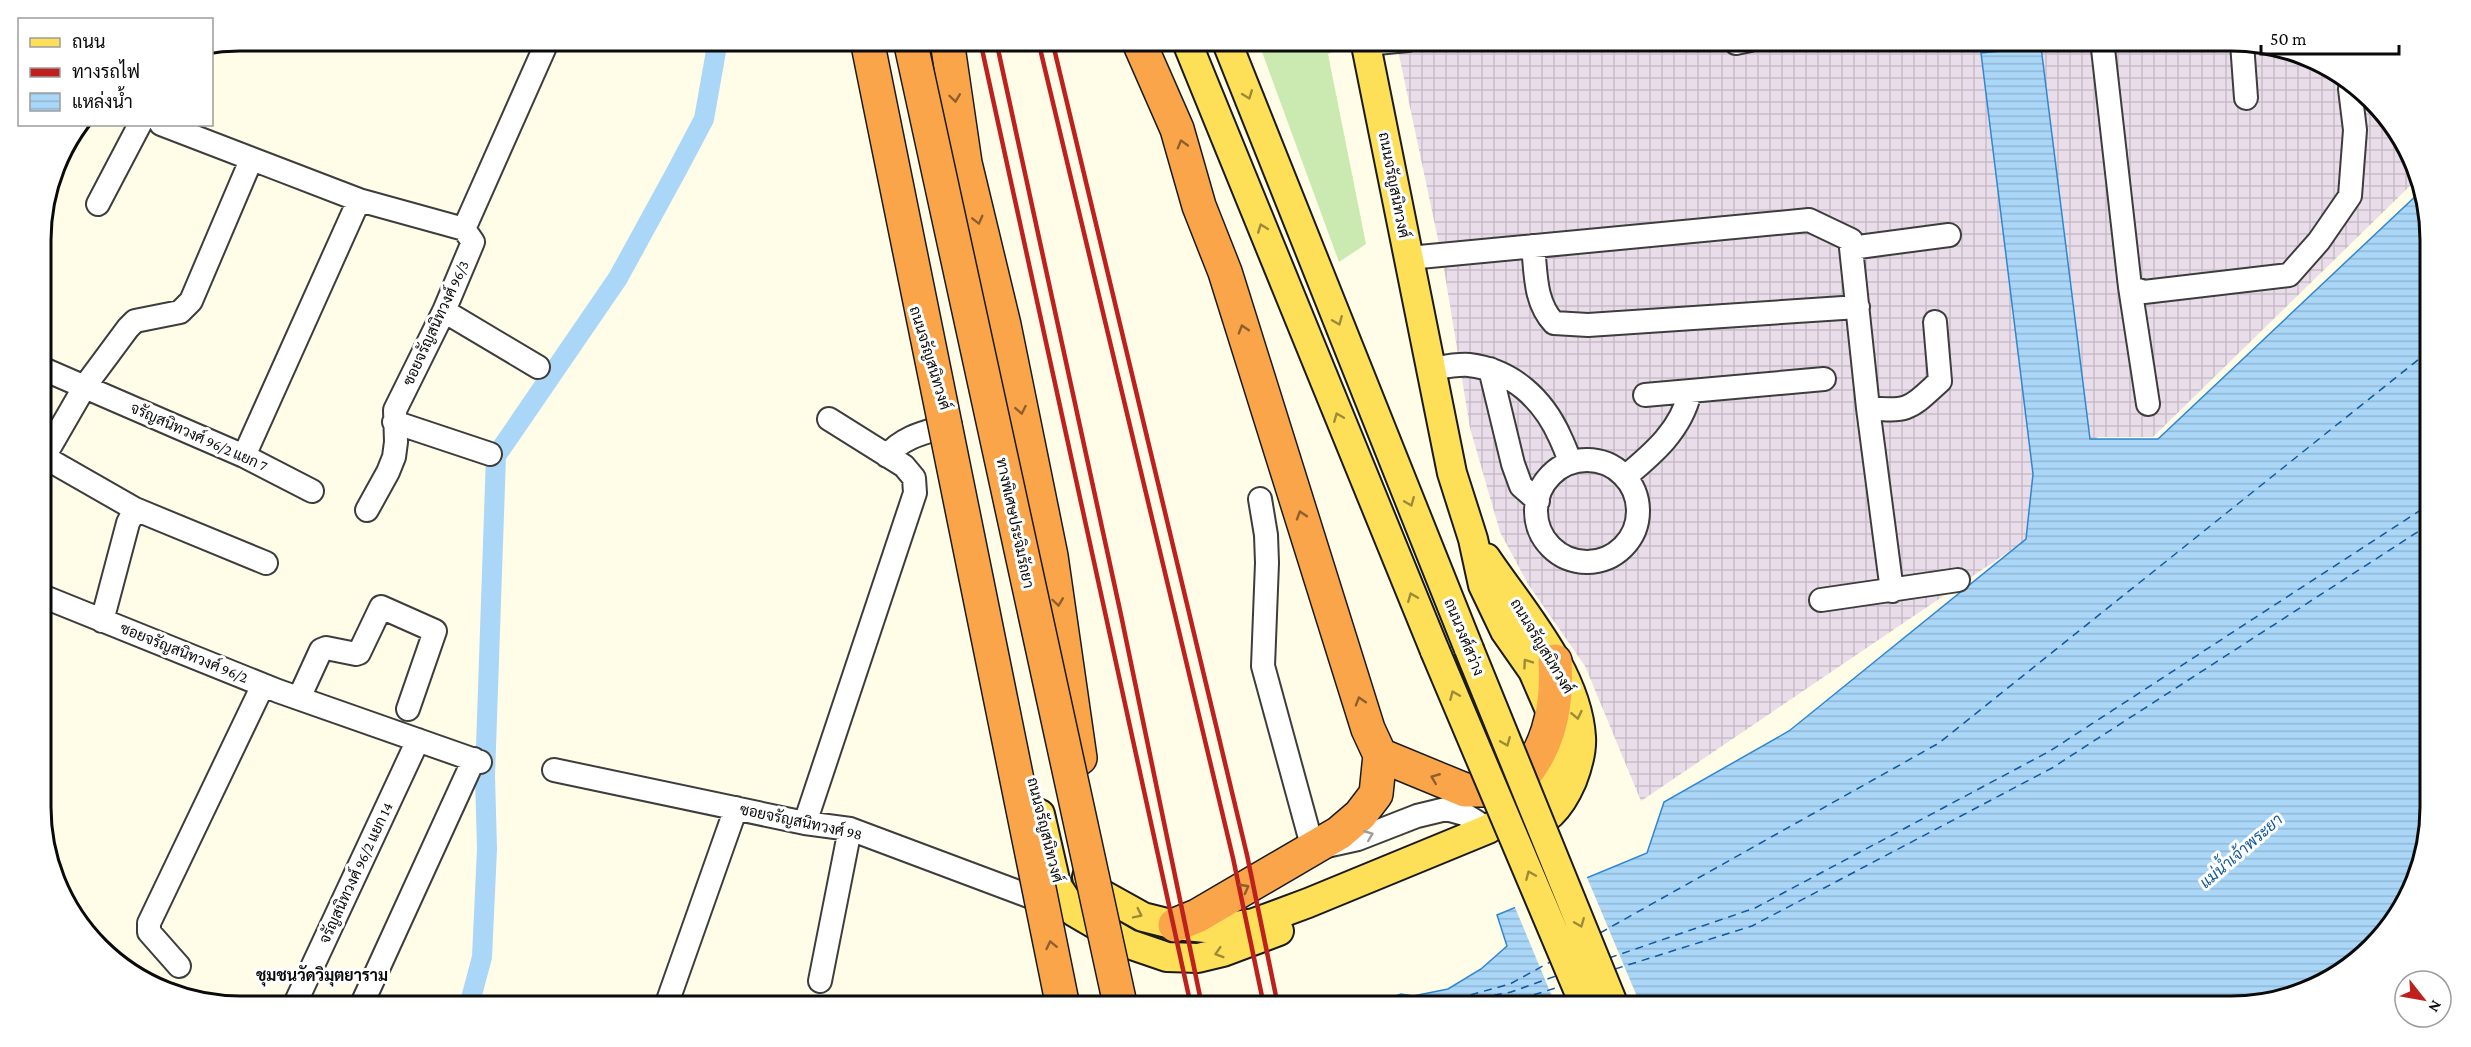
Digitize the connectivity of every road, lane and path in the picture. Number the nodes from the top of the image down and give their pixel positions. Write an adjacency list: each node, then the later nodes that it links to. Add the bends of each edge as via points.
1 (543, 51): 20 (street)
2 (861, 51): 41 (main road, ถนนจรัญสนิทวงศ์, via 915,313)
3 (869, 51): 82 (highway, one-way to 3, bridge)
4 (912, 51): 73 (highway, ทางพิเศษประจิมรัถยา, bridge)
5 (919, 51): 76 (main road, ถนนจรัญสนิทวงศ์, one-way to 76, via 973,298 990,430 1051,755 1069,830 1083,871 1098,892 1143,917)
6 (949, 51): 73 (highway, one-way to 73, bridge, via 965,164 1004,325 1051,556 1081,768)
7 (1143, 51): 67 (highway, one-way to 7, via 1368,729 1177,129)
8 (1191, 51): 84 (main road, ถนนวงศ์สว่าง, one-way to 8, bridge, via 1283,283)
9 (1230, 51): 85 (main road, ถนนวงศ์สว่าง, one-way to 85, bridge)
10 (1367, 51): 24 (main road, ถนนจรัญสนิทวงศ์)
11 (2103, 51): 25 (street)
12 (2243, 52): 14 (street)
13 (2351, 94): 25 (street, via 2355,130 2350,196 2289,275 2144,292)
14 (2246, 98)
15 (139, 126): 19 (street)
16 (166, 126): 17 (street)
17 (251, 160): 18 (street); 34 (street, via 191,301 180,312 135,321)
18 (359, 200): 20 (street); 44 (street)
19 (98, 204)
20 (464, 229): 27 (street, ซอยจรัญสนิทวงศ์ 96/3, via 473,242)
21 (1949, 235): 23 (street)
22 (1533, 246): 23 (street, via 1809,220 1851,240); 24 (street); 26 (street, via 1538,292 1545,313 1554,322 1588,325)
23 (1851, 248): 26 (street)
24 (1408, 258): 30 (main road, ถนนจรัญสนิทวงศ์)
25 (2130, 287): 37 (street)
26 (1858, 307): 38 (street)
27 (444, 311): 29 (street); 40 (street, ซอยจรัญสนิทวงศ์ 96/3, via 395,410)
28 (1935, 322): 38 (street, via 1940,381 1911,407 1895,411)
29 (538, 367)
30 (1431, 369): 31 (street, via 1466,365); 54 (main road, ถนนจรัญสนิทวงศ์, via 1452,473)
31 (1490, 369): 47 (street, via 1522,386 1543,406); 51 (street, via 1513,465 1521,486)
32 (51, 372): 34 (street, จรัญสนิทวงศ์ 96/2 แยก 7)
33 (1824, 379): 35 (street)
34 (85, 386): 42 (street); 44 (street, จรัญสนิทวงศ์ 96/2 แยก 7)
35 (1690, 392): 36 (street); 48 (street, via 1682,416 1667,438)
36 (1645, 395)
37 (2148, 404)
38 (1868, 408): 57 (street)
39 (829, 419): 45 (street)
40 (394, 422): 43 (street); 53 (street, ซอยจรัญสนิทวงศ์ 96/3, via 394,457)
41 (950, 425): 45 (street, via 912,436); 75 (main road, ถนนจรัญสนิทวงศ์, via 987,599 1056,884)
42 (51, 445)
43 (490, 454)
44 (244, 456): 49 (street, จรัญสนิทวงศ์ 96/2 แยก 7)
45 (887, 456): 70 (street, via 914,478 915,493)
46 (51, 463): 52 (street)
47 (1570, 463): 48 (street, via 1600,462); 51 (street, via 1549,478)
48 (1625, 477): 51 (street, via 1638,503 1636,526 1625,545 1601,560 1575,561 1553,549 1539,527)
49 (312, 490)
50 (1260, 498): 74 (street, via 1267,563 1263,666)
51 (1538, 501)
52 (135, 509): 55 (street); 60 (street, ซอยจรัญสนิทวงศ์ 96/2)
53 (367, 510)
54 (1473, 539): 61 (main road, ถนนจรัญสนิทวงศ์); 65 (main road, ถนนจรัญสนิทวงศ์, one-way to 54, via 1533,671 1505,631 1483,585)
55 (266, 564)
56 (1958, 580): 57 (street)
57 (1892, 591): 59 (street)
58 (51, 600): 60 (street)
59 (1821, 600)
60 (102, 621): 62 (street, ซอยจรัญสนิทวงศ์ 96/2)
61 (1555, 661): 65 (highway, via 1557,692); 75 (main road, ถนนจรัญสนิทวงศ์, one-way to 75, via 1578,711 1582,739 1568,791 1552,816 1530,829 1347,904 1198,958 1167,957 1129,944)
62 (263, 685): 63 (street, ซอยจรัญสนิทวงศ์ 96/2); 77 (street, via 149,923 149,932)
63 (299, 698): 64 (street, via 321,650 359,653 381,607 435,631); 66 (street, ซอยจรัญสนิทวงศ์ 96/2)
64 (408, 709)
65 (1553, 717): 67 (highway, one-way to 67, via 1536,759 1511,790 1466,790); 72 (main road, ถนนจรัญสนิทวงศ์, via 1555,759 1545,781 1525,806)
66 (418, 740): 79 (street, จรัญสนิทวงศ์ 96/2 แยก 14); 80 (street, ซอยจรัญสนิทวงศ์ 96/2, via 477,760)
67 (1380, 755): 74 (highway, via 1376,794 1360,815)
68 (554, 770): 69 (street, ซอยจรัญสนิทวงศ์ 98)
69 (736, 808): 70 (street, ซอยจรัญสนิทวงศ์ 98); 81 (street)
70 (805, 823): 71 (street, ซอยจรัญสนิทวงศ์ 98)
71 (850, 829): 75 (street, ซอยจรัญสนิทวงศ์ 98); 78 (street)
72 (1488, 829): 74 (street, one-way to 72, via 1358,839 1446,809 1464,814); 76 (main road, ถนนจรัญสนิทวงศ์, via 1254,923 1216,929)
73 (1082, 831): 83 (highway, ทางพิเศษประจิมรัถยา, bridge)
74 (1313, 849): 76 (highway, one-way to 74)
75 (1074, 912)
76 (1175, 925)
77 (179, 966)
78 (820, 981)
79 (299, 996)
80 (366, 996)
81 (670, 996)
82 (1061, 996)
83 (1118, 996)
84 (1581, 996)
85 (1610, 996)

